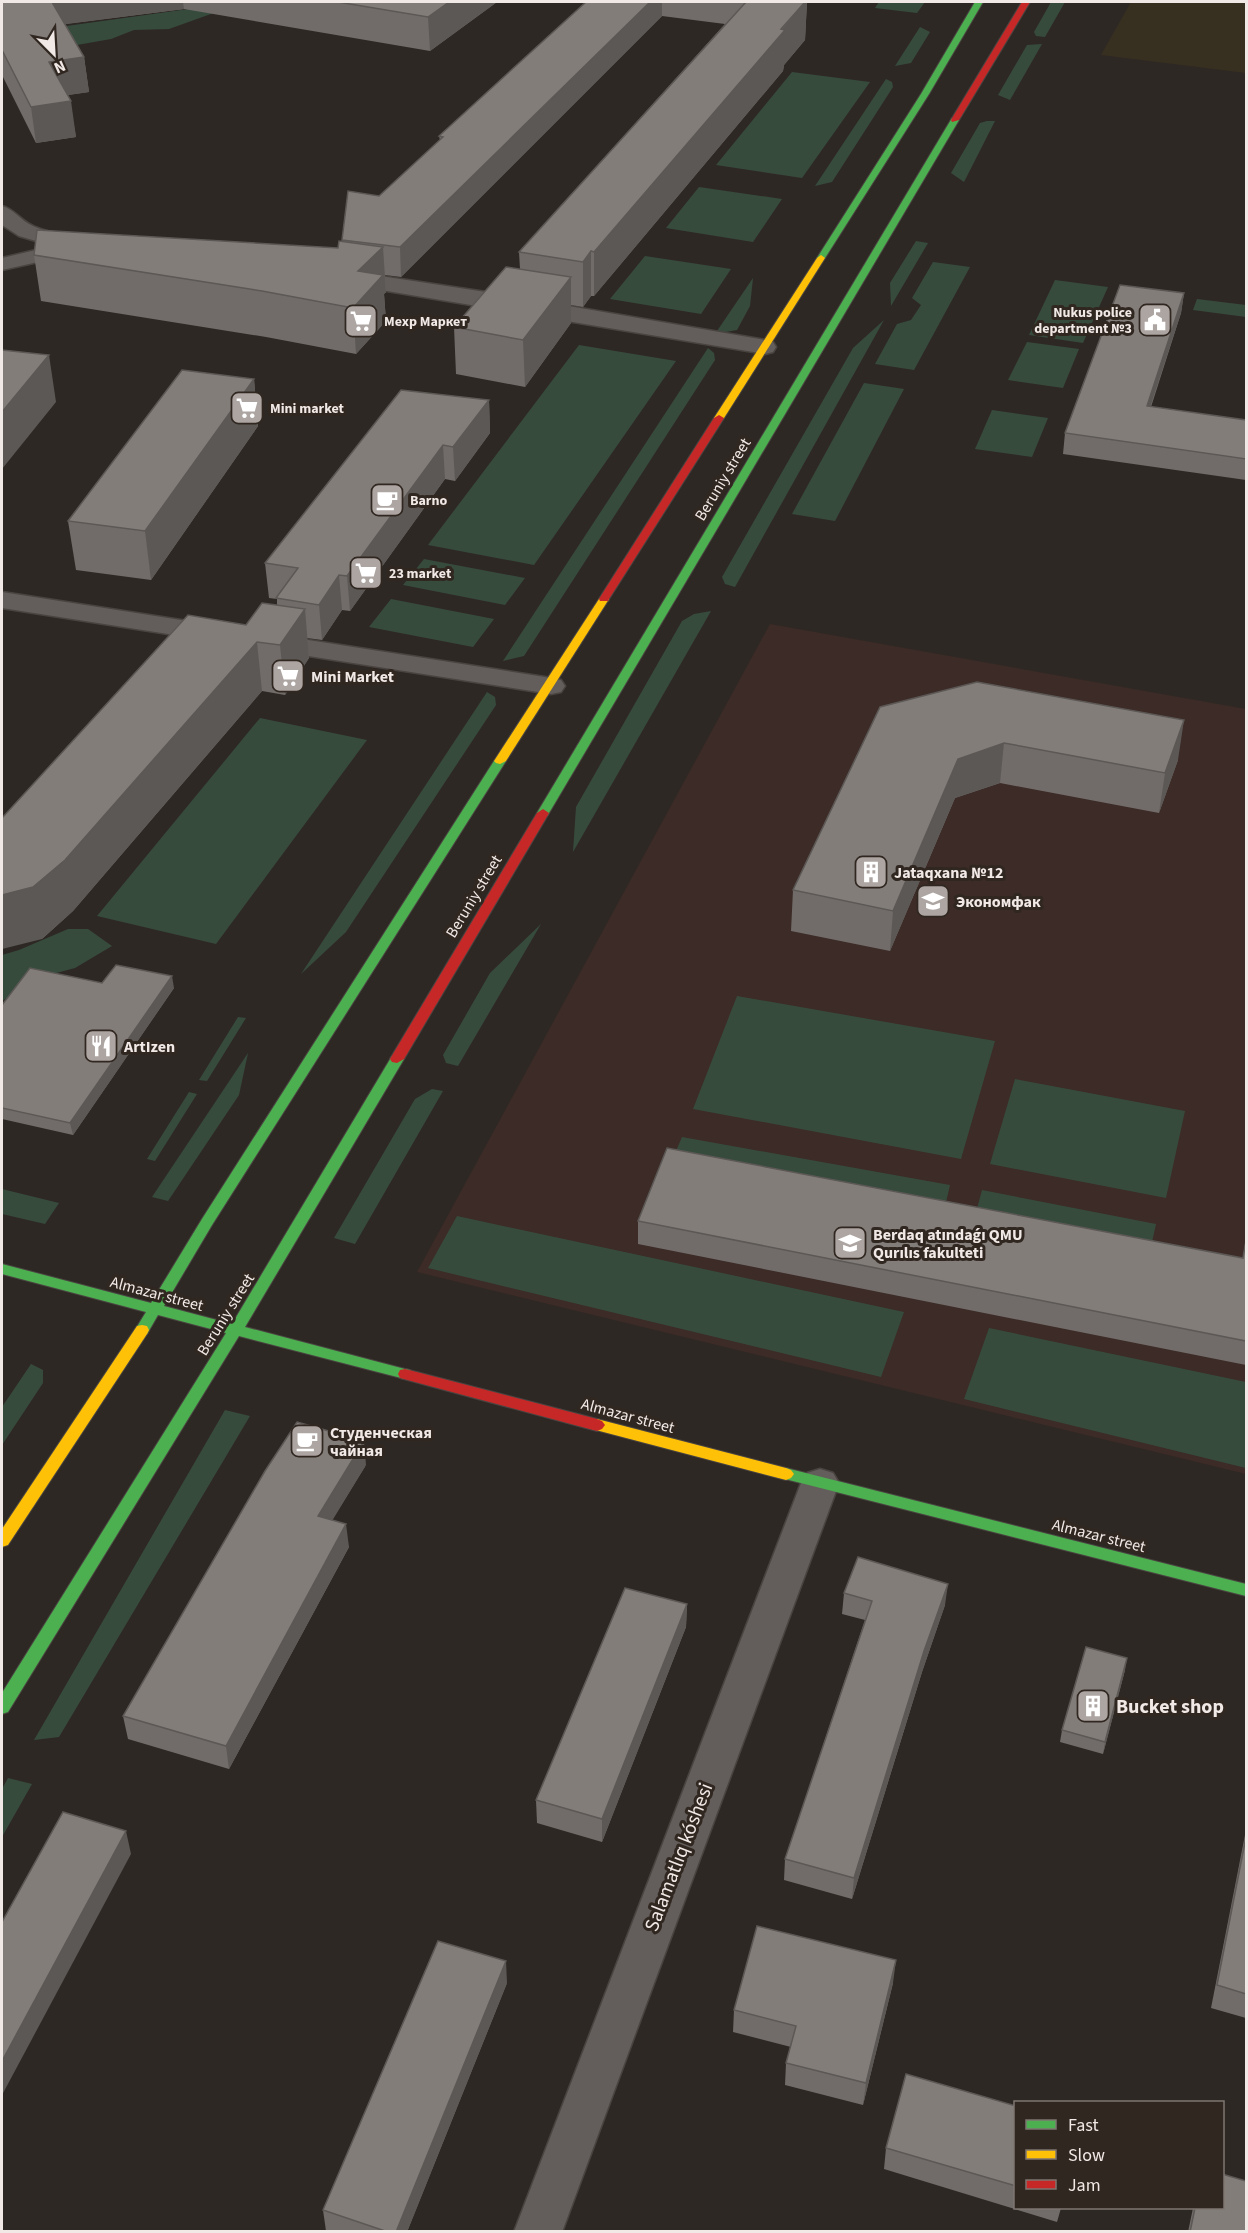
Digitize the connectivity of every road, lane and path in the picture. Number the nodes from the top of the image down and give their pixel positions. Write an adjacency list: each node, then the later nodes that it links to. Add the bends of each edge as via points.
1 (979, 2): 8 (street, Beruniy street, via 930,95)
2 (1026, 2): 13 (street, Beruniy street, via 962,98 906,205)
3 (2, 212): 4 (street, via 6,219 30,233)
4 (83, 246): 5 (street); 6 (street)
5 (106, 248)
6 (2, 264)
7 (323, 274): 8 (street)
8 (765, 347): 10 (street, Beruniy street)
9 (2, 600): 10 (street)
10 (551, 686): 12 (street, Beruniy street, via 214,1212)
11 (2, 1269): 12 (street, Almazar street)
12 (155, 1311): 13 (street, Almazar street); 15 (street, Beruniy street)
13 (234, 1330): 14 (street, Almazar street); 17 (street, Beruniy street)
14 (820, 1483): 16 (street, Almazar street); 18 (street, Salamatlıq kóshesi)
15 (2, 1541)
16 (1246, 1590)
17 (2, 1707)
18 (538, 2232)

